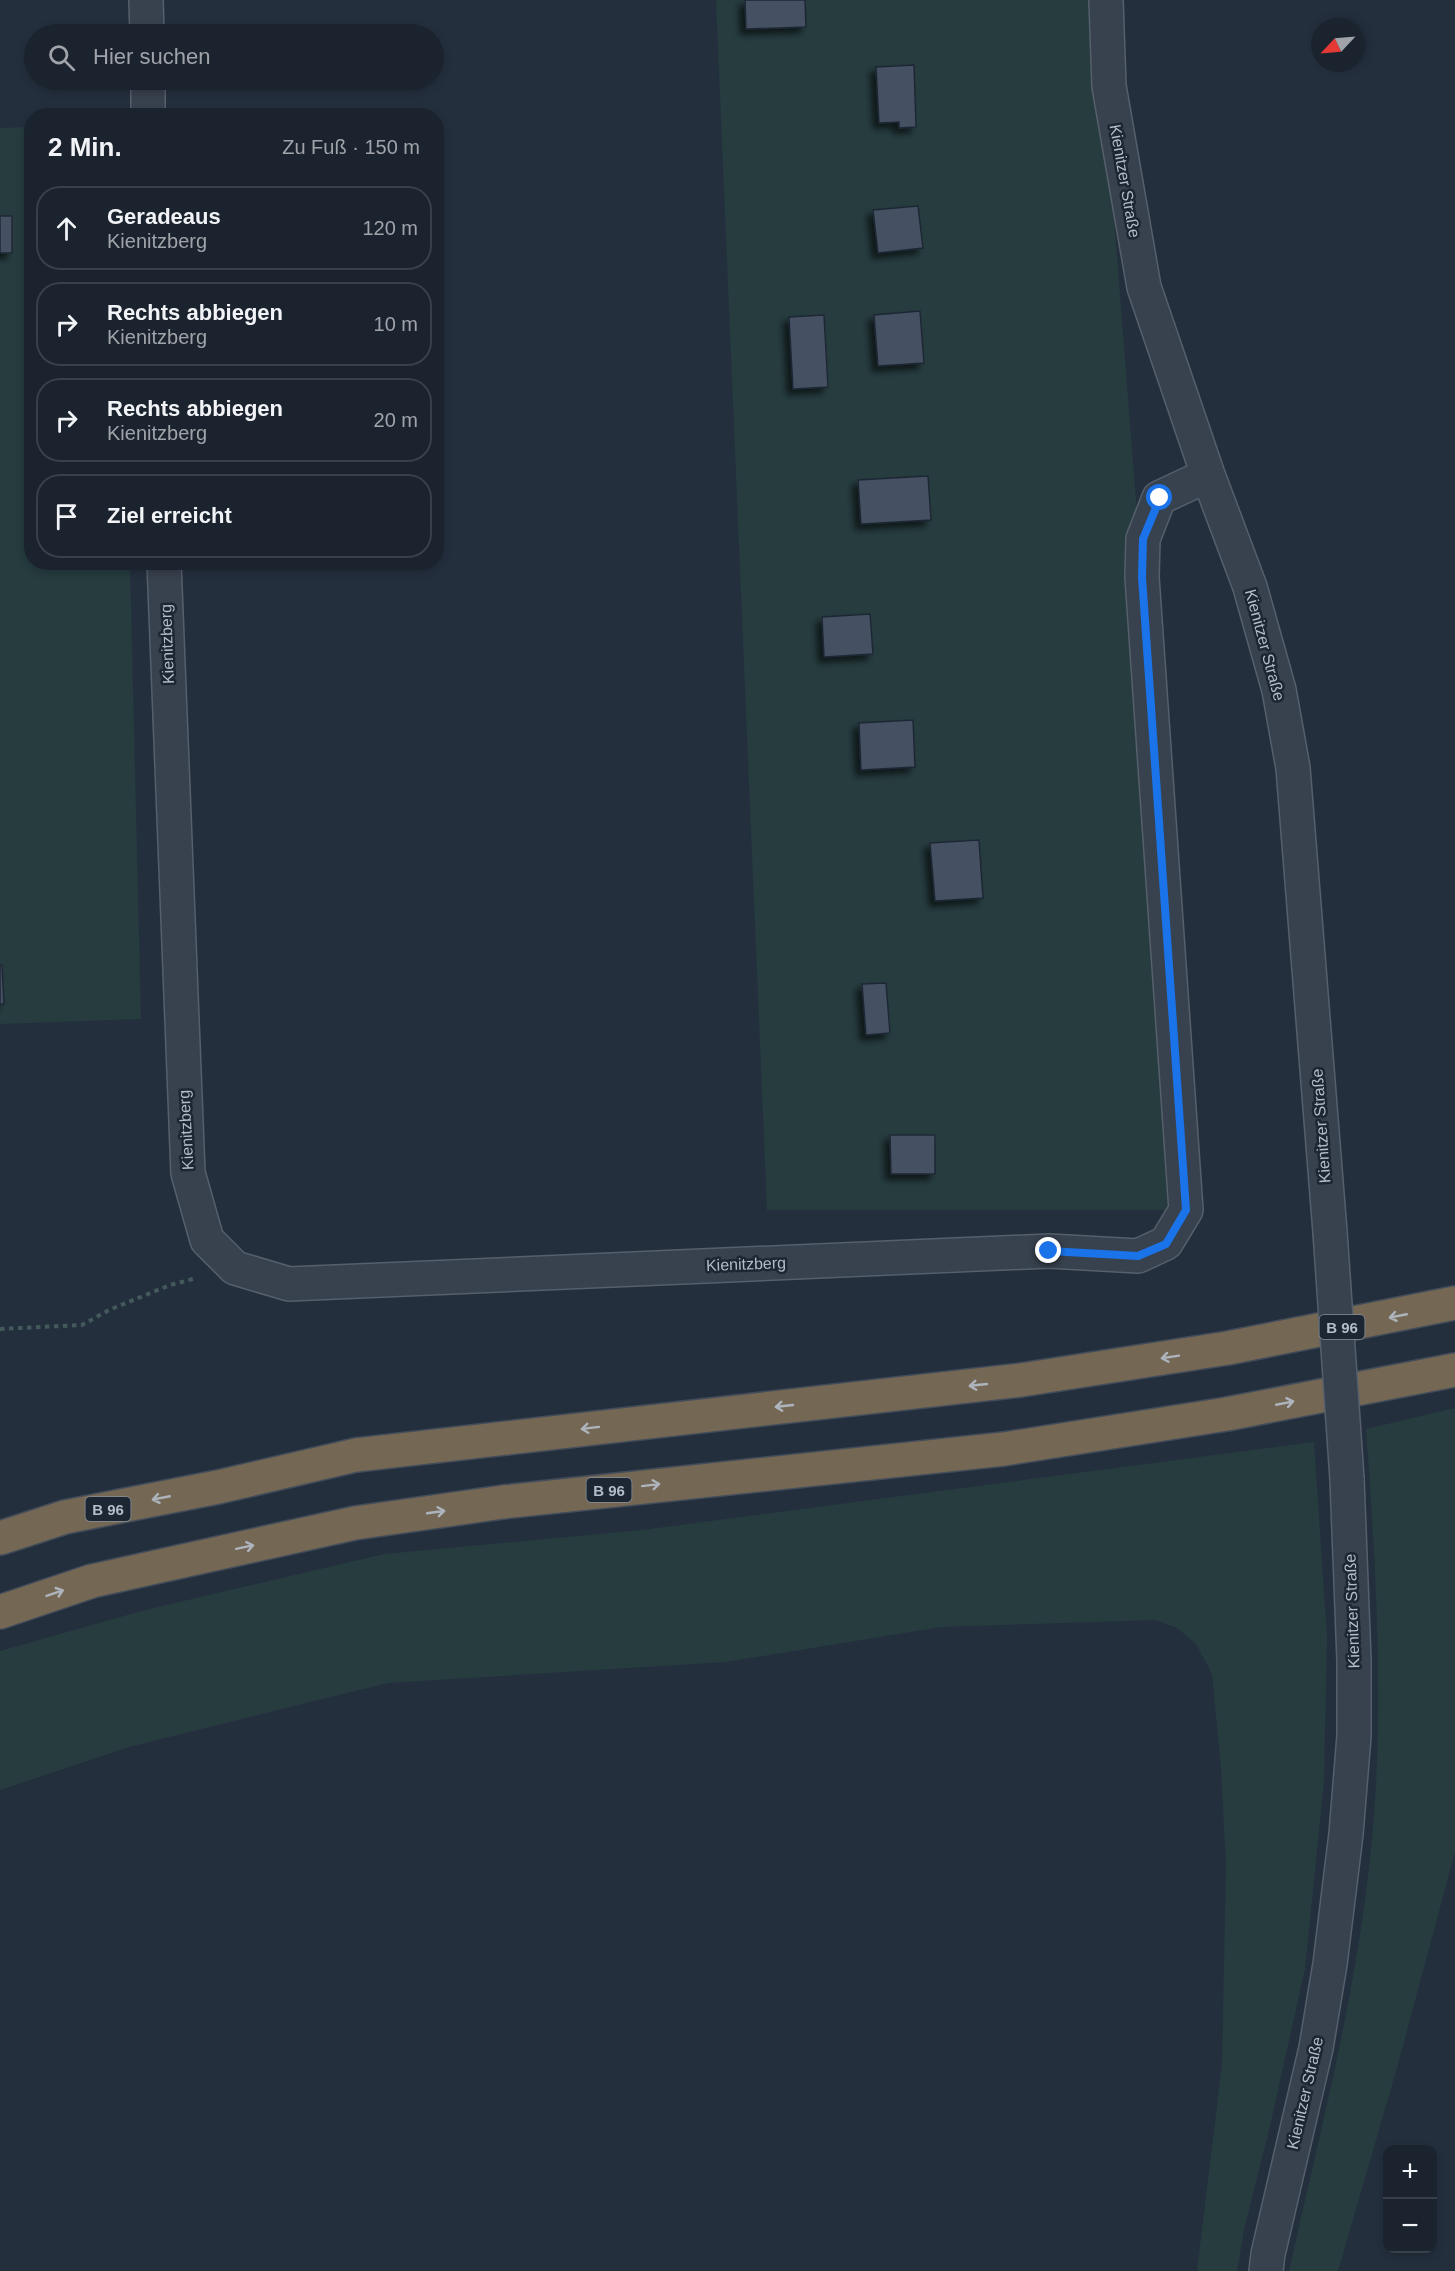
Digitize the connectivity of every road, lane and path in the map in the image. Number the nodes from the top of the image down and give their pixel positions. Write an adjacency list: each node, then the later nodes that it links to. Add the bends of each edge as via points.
1 (146, 0): 3 (street)
2 (1106, 0): 6 (street, Kienitzer Straße, via 1109,86 1144,287)
3 (147, 24)
4 (148, 90): 5 (street)
5 (148, 108)
6 (1208, 475): 8 (street, Kienitzberg, via 1160,498 1143,539 1142,577 1186,1210 1166,1244 1138,1256 1049,1251 290,1284); 14 (street, Kienitzer Straße, bridge, via 1250,588 1279,690 1293,768 1347,1479 1354,1660 1354,1736 1330,1964 1316,2048)
7 (164, 570): 8 (street, Kienitzberg, via 188,1173 207,1240)
8 (235, 1268): 10 (path, via 170,1285 82,1325)
9 (1455, 1304): 12 (highway, B 96, one-way to 12, via 1228,1348 1021,1380 356,1455 65,1517)
10 (0, 1329)
11 (1455, 1370): 13 (highway, B 96, one-way to 11, via 92,1581 355,1523 515,1501 1004,1449 1227,1414)
12 (0, 1538)
13 (0, 1612)
14 (1266, 2271)

